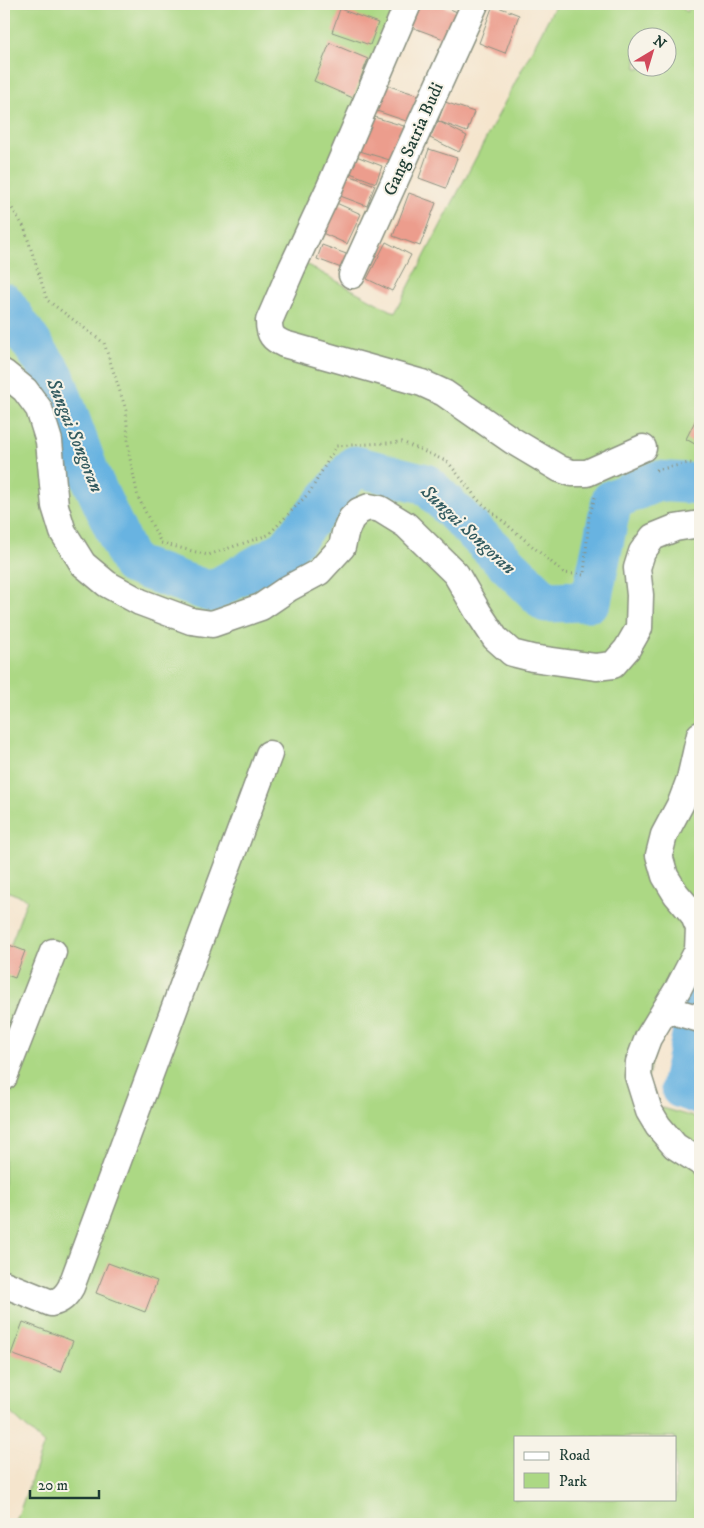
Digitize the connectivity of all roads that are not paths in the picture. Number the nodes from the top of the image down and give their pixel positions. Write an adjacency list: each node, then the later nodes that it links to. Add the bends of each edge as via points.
1 (408, 4): 5 (street, via 269,322 273,339 422,383 444,393 513,441 572,473)
2 (474, 4): 3 (street, Gang Satria Budi)
3 (352, 274)
4 (4, 373): 6 (street, via 26,390 39,409 49,441 55,506 62,532 83,564 106,584 140,602 191,621 212,624 261,607 318,572 342,547 351,519 369,507 380,509 406,525 456,574 495,638 512,652 596,667 613,665 639,628 638,568 642,552 653,537 674,528)
5 (648, 459)
6 (700, 524)
7 (700, 735): 10 (street, via 690,780 664,835 659,855 665,876 700,928 698,950)
8 (269, 754): 13 (street, via 71,1287 59,1302 51,1303)
9 (53, 952): 11 (street)
10 (681, 1014): 12 (street, via 648,1038 639,1062 638,1076 649,1111 658,1126 675,1146)
11 (4, 1077)
12 (700, 1162)
13 (4, 1284)

